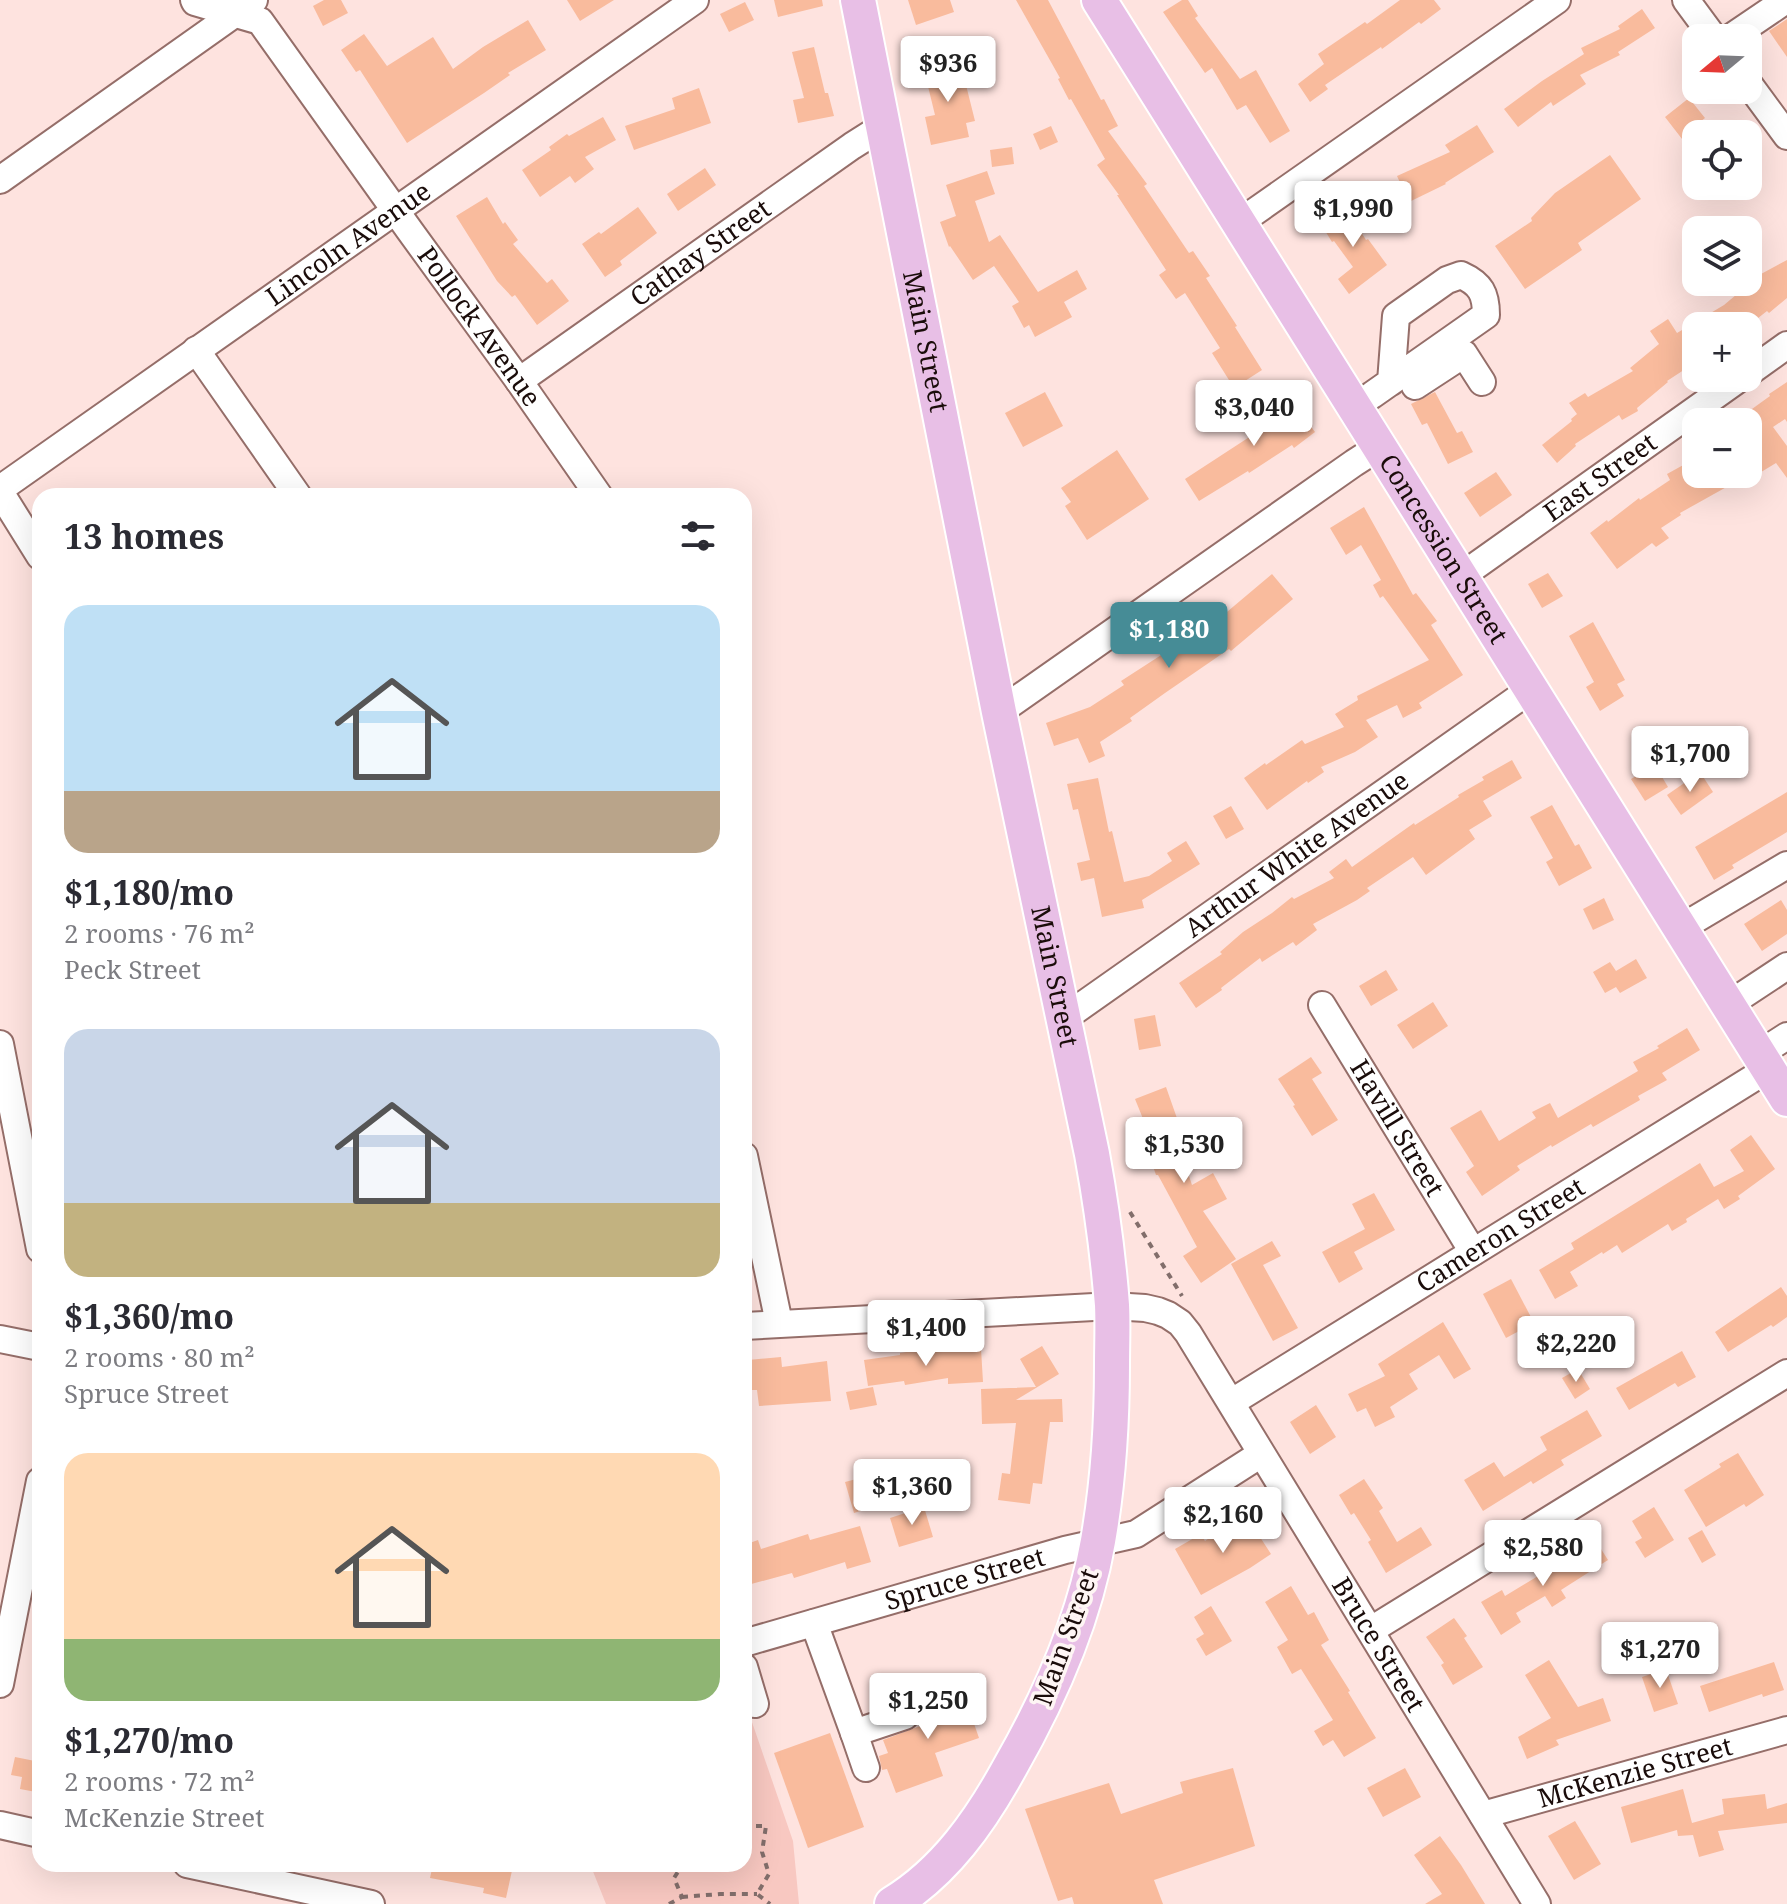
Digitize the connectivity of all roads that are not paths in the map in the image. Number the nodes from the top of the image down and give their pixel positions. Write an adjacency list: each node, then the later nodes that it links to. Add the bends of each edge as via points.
1 (194, 0): 8 (street, Pollock Avenue)
2 (695, 0): 15 (street, Lincoln Avenue)
3 (858, 0): 12 (main road, Main Street)
4 (1557, 0): 16 (street)
5 (1686, 0): 9 (street)
6 (1786, 0): 10 (street)
7 (1105, 2): 16 (main road, Concession Street)
8 (245, 7): 14 (street); 15 (street, Pollock Avenue)
9 (1704, 24)
10 (1751, 24)
11 (1762, 102): 13 (street)
12 (882, 127): 20 (street, Cathay Street); 31 (main road, Main Street)
13 (1787, 136)
14 (0, 180)
15 (396, 211): 18 (street, Lincoln Avenue); 20 (street, Pollock Avenue)
16 (1240, 222): 24 (main road, Concession Street)
17 (1787, 345): 19 (street)
18 (196, 350): 25 (street); 27 (street, Lincoln Avenue)
19 (1762, 363)
20 (519, 381): 26 (street, Pollock Avenue)
21 (1391, 382): 24 (street)
22 (1482, 382): 24 (street, via 1464,354)
23 (1720, 392): 29 (street, East Street)
24 (1365, 425): 29 (main road, Concession Street); 31 (street, via 1315,490)
25 (292, 488)
26 (593, 488)
27 (0, 490): 28 (street)
28 (32, 543)
29 (1460, 577): 30 (main road, Concession Street)
30 (1530, 690): 33 (main road, Concession Street); 37 (street, Arthur White Avenue)
31 (999, 712): 37 (main road, Main Street)
32 (1787, 865): 33 (street)
33 (1679, 929): 36 (main road, Concession Street)
34 (1787, 966): 36 (street)
35 (1322, 1005): 44 (street, Havill Street)
36 (1728, 1005): 40 (main road, Concession Street)
37 (1063, 1019): 45 (main road, Main Street, via 1099,1194)
38 (1787, 1036): 40 (street, Cameron Street)
39 (0, 1044): 43 (street)
40 (1763, 1061): 41 (main road, Concession Street); 44 (street, Cameron Street)
41 (1787, 1099)
42 (752, 1194): 46 (street)
43 (32, 1208)
44 (1473, 1252): 51 (street, Cameron Street)
45 (1112, 1306): 46 (street, Bruce Street); 51 (street, Bruce Street, via 1145,1308 1180,1323); 53 (main road, Main Street, via 1110,1436)
46 (779, 1323): 47 (street, Bruce Street)
47 (752, 1325)
48 (0, 1339): 49 (street)
49 (32, 1345)
50 (1787, 1373): 58 (street)
51 (1232, 1402): 52 (street, Bruce Street)
52 (1261, 1454): 53 (street, Spruce Street, via 1136,1534); 58 (street, Bruce Street)
53 (1098, 1543): 56 (street, Spruce Street); 72 (main road, Main Street, via 1066,1652 1011,1766 949,1857)
54 (32, 1565): 55 (street)
55 (30, 1586): 57 (street)
56 (814, 1623): 59 (street, Spruce Street); 65 (street)
57 (6, 1629): 60 (street)
58 (1371, 1630): 67 (street, Bruce Street)
59 (752, 1641)
60 (0, 1684)
61 (752, 1694): 62 (street)
62 (755, 1704)
63 (905, 1716): 65 (street)
64 (1787, 1730): 67 (street, McKenzie Street)
65 (854, 1733): 66 (street)
66 (866, 1768)
67 (1483, 1815): 73 (street, Bruce Street)
68 (0, 1825): 69 (street)
69 (32, 1832)
70 (224, 1872): 71 (street)
71 (371, 1904)
72 (892, 1904)
73 (1537, 1904)

